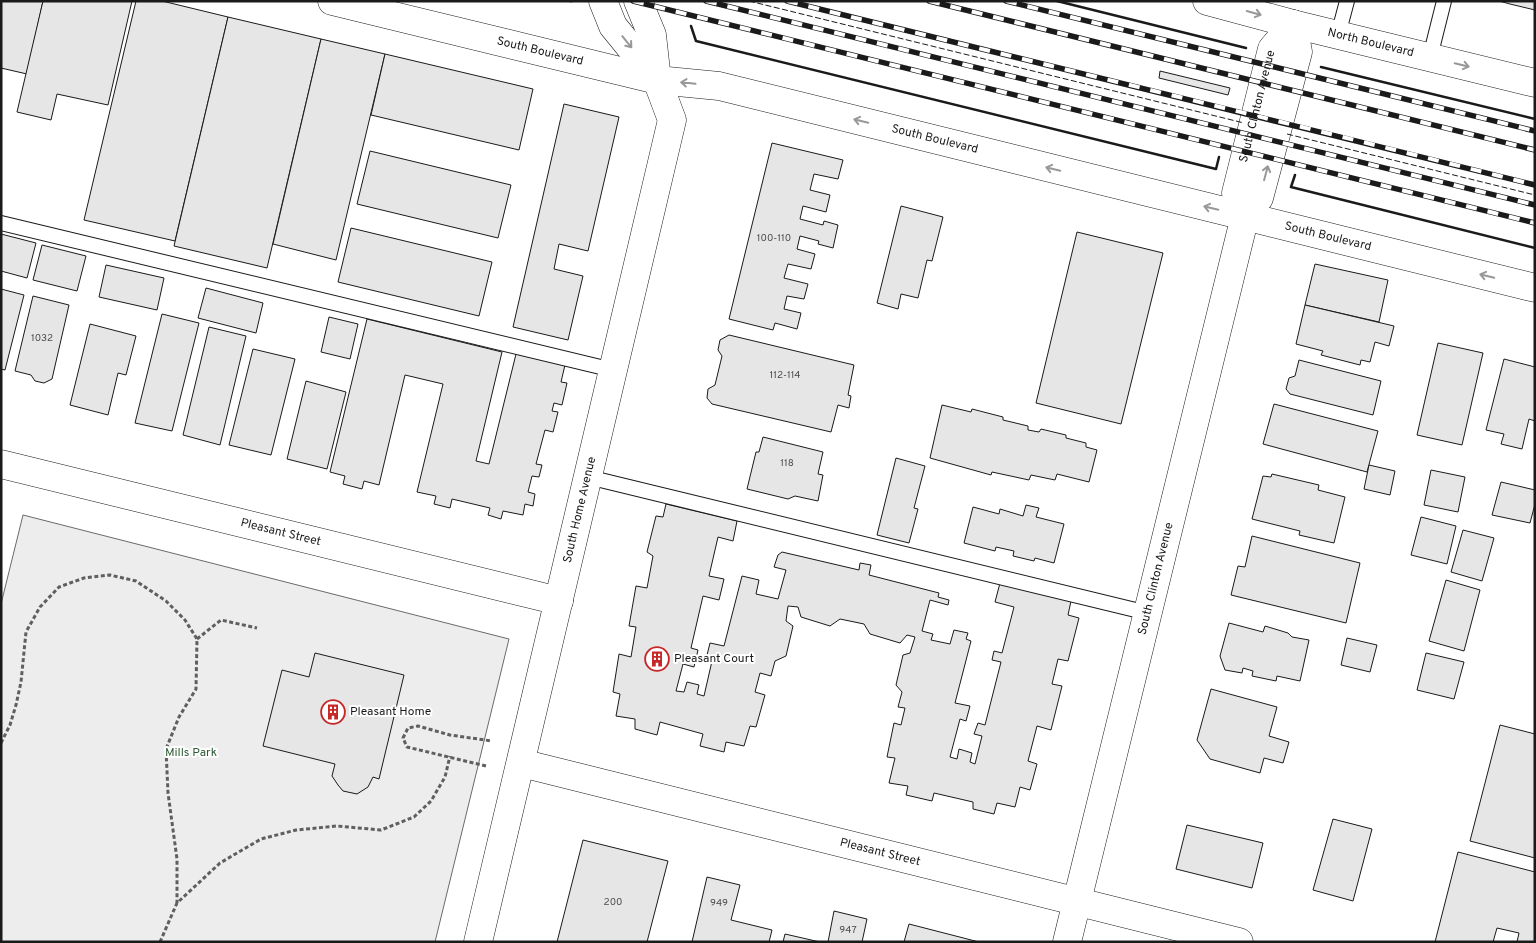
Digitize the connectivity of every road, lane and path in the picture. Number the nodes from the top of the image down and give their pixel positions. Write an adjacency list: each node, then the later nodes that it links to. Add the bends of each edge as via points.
1 (332, 1): 10 (street, South Boulevard)
2 (603, 1): 10 (street, South Home Avenue, one-way to 10, via 613,26)
3 (638, 1): 10 (street, South Home Avenue, via 652,35)
4 (1207, 1): 7 (street, North Boulevard, one-way to 7)
5 (1347, 1): 8 (lane)
6 (1444, 1): 9 (lane)
7 (1292, 24): 8 (street, North Boulevard); 12 (street, South Clinton Avenue, via 1272,49 1236,192)
8 (1338, 35): 9 (street, North Boulevard)
9 (1430, 57): 11 (street, North Boulevard, one-way to 11)
10 (658, 80): 12 (street, South Boulevard, one-way to 10, via 720,86); 15 (street, South Home Avenue, via 672,120)
11 (1535, 82)
12 (1245, 216): 14 (street, South Boulevard, one-way to 12); 19 (street, South Clinton Avenue)
13 (1, 222): 15 (lane)
14 (1535, 288)
15 (613, 370): 17 (street, South Home Avenue)
16 (1, 464): 18 (street, Pleasant Street)
17 (588, 478): 18 (street, South Home Avenue); 19 (lane)
18 (559, 601): 25 (street, South Home Avenue)
19 (1148, 613): 27 (street, South Clinton Avenue)
20 (256, 628): 21 (path, via 221,620)
21 (197, 639): 23 (path, via 166,600 136,581 110,575 84,578 59,587 40,607 26,632 16,705); 28 (path, via 196,690 179,717 166,749 177,859)
22 (492, 741): 24 (path, via 418,726 408,728 404,733 407,747)
23 (1, 743)
24 (450, 756): 26 (path); 28 (path, via 445,777 431,802 414,817 381,830 337,826 296,830 261,839 220,863)
25 (521, 763): 27 (street, Pleasant Street); 30 (street, South Home Avenue)
26 (486, 766)
27 (1077, 902): 31 (street, South Clinton Avenue); 32 (street, Pleasant Street)
28 (177, 903): 29 (path)
29 (160, 942)
30 (478, 942)
31 (1068, 942)
32 (1239, 942)

